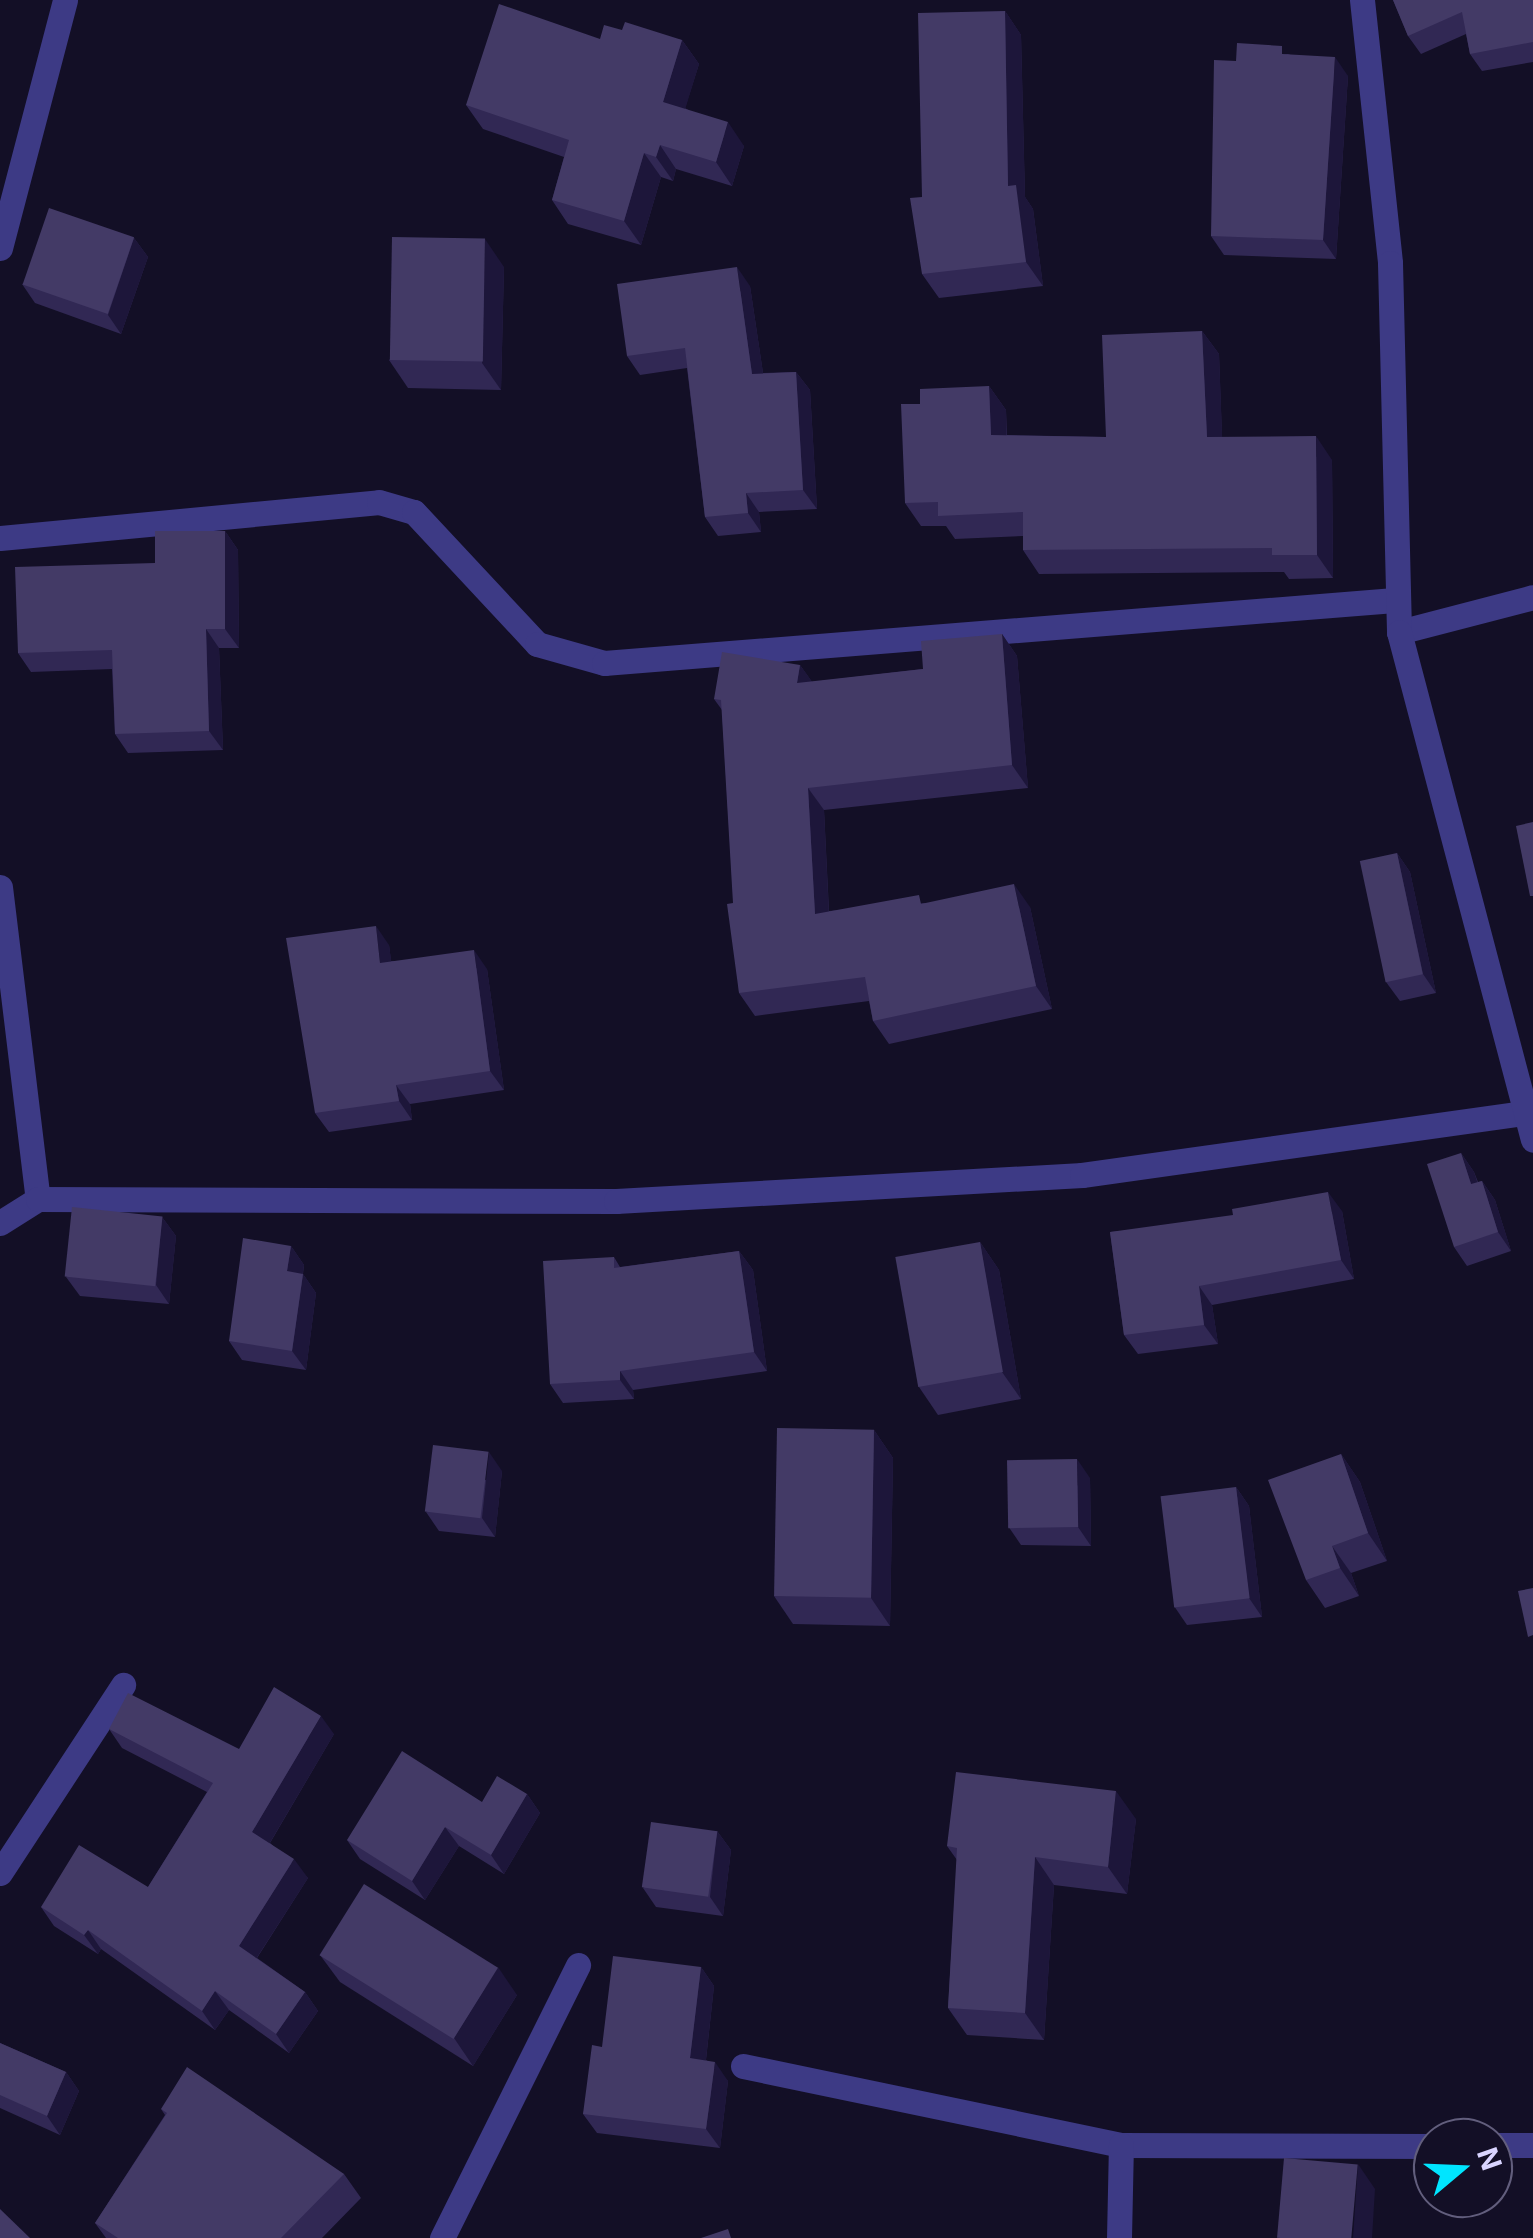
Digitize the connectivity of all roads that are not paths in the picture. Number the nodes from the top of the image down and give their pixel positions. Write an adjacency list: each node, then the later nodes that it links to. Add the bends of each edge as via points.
1 (65, 0): 3 (street)
2 (1362, 0): 6 (street, via 1390,264)
3 (0, 248)
4 (0, 538): 6 (street, via 379,502 414,512 537,644 604,663)
5 (1533, 597): 7 (street)
6 (1394, 600): 7 (street)
7 (1399, 632): 10 (street)
8 (0, 887): 9 (street)
9 (2, 955): 12 (street)
10 (1524, 1113): 11 (street); 12 (street, via 1082,1175 616,1201)
11 (1533, 1140)
12 (38, 1199): 13 (street)
13 (0, 1222)
14 (123, 1685): 15 (street)
15 (0, 1873)
16 (578, 1965): 20 (street)
17 (743, 2066): 18 (street)
18 (1121, 2145): 19 (street); 21 (street)
19 (1413, 2146)
20 (442, 2238)
21 (1120, 2238)

